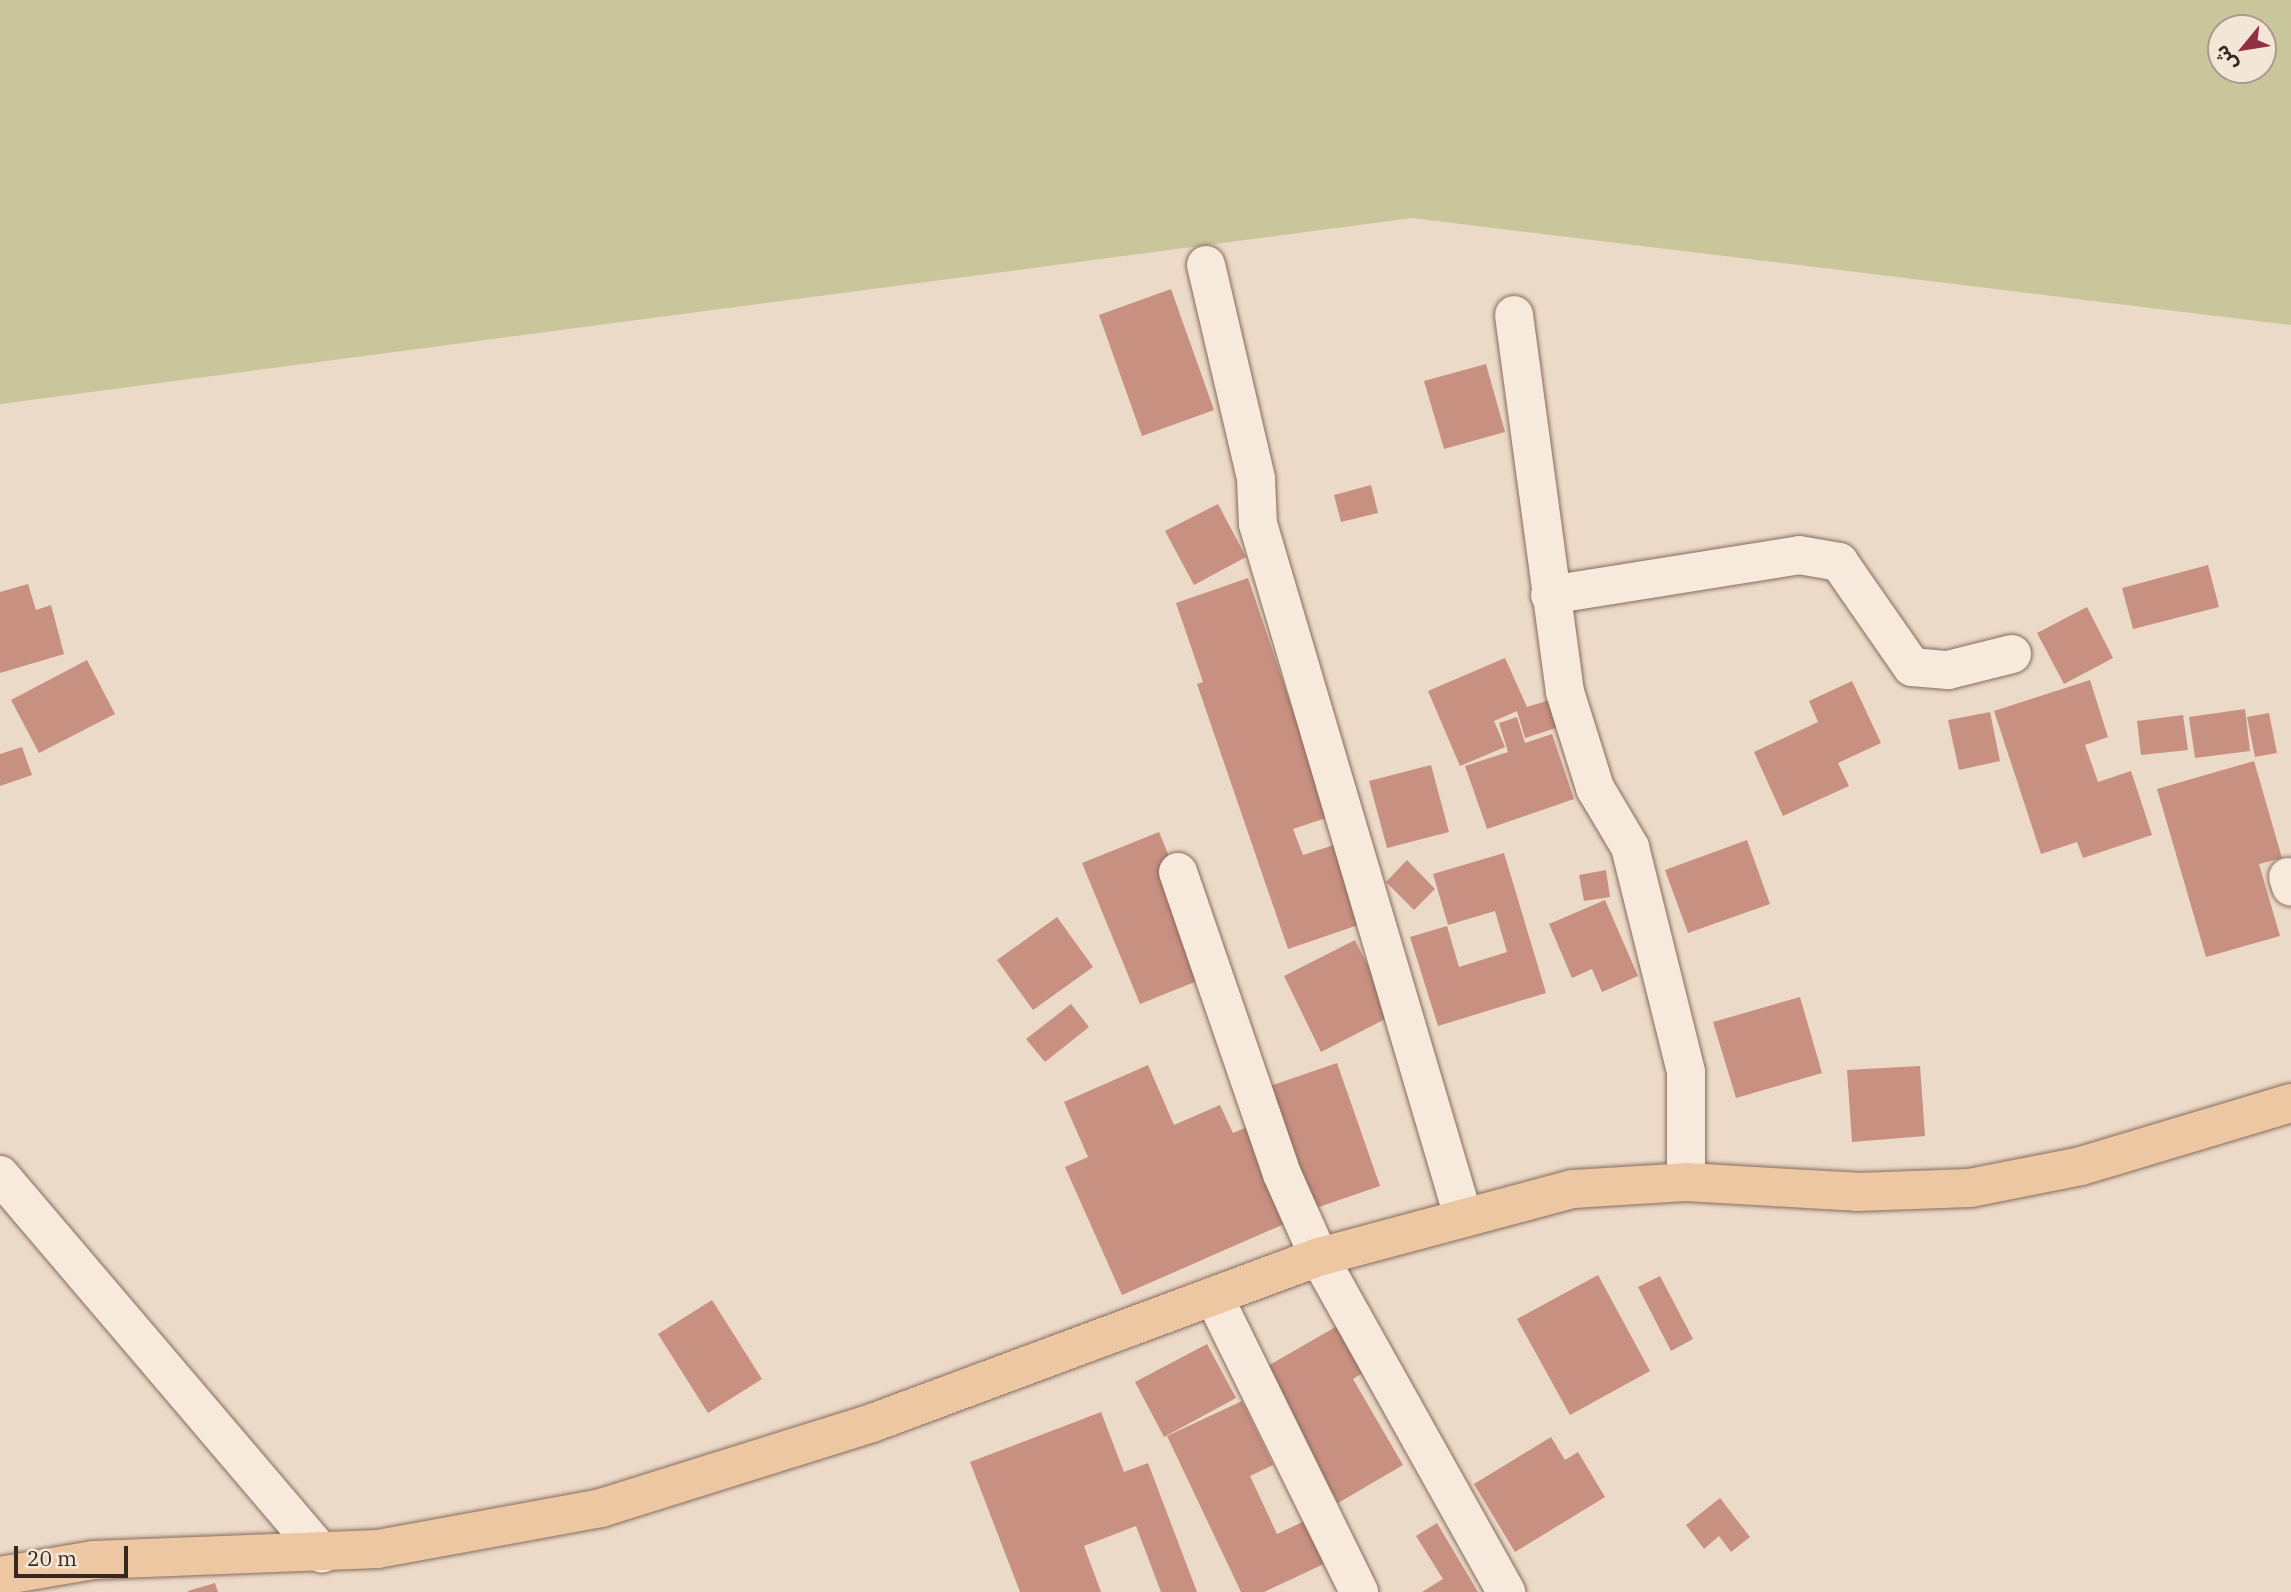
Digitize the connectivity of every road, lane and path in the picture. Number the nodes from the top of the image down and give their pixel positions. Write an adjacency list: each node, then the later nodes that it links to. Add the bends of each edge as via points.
1 (1206, 265): 9 (street, via 1256,480 1258,524)
2 (1514, 315): 3 (street)
3 (1550, 596): 4 (street, via 1799,555 1839,562 1912,667 1948,670); 8 (street, via 1565,692 1595,788 1630,847 1686,1072)
4 (2012, 654)
5 (1178, 872): 10 (street, via 1282,1174)
6 (2291, 1103): 8 (main road, via 2081,1166 1970,1188 1857,1192)
7 (0, 1175): 12 (street)
8 (1686, 1182): 9 (main road, via 1573,1189)
9 (1463, 1216): 10 (main road)
10 (1319, 1257): 11 (main road); 15 (street)
11 (1214, 1297): 12 (main road, via 908,1411 656,1492 490,1532); 14 (street)
12 (321, 1554): 13 (main road, via 94,1560)
13 (0, 1576)
14 (1359, 1592)
15 (1506, 1592)

